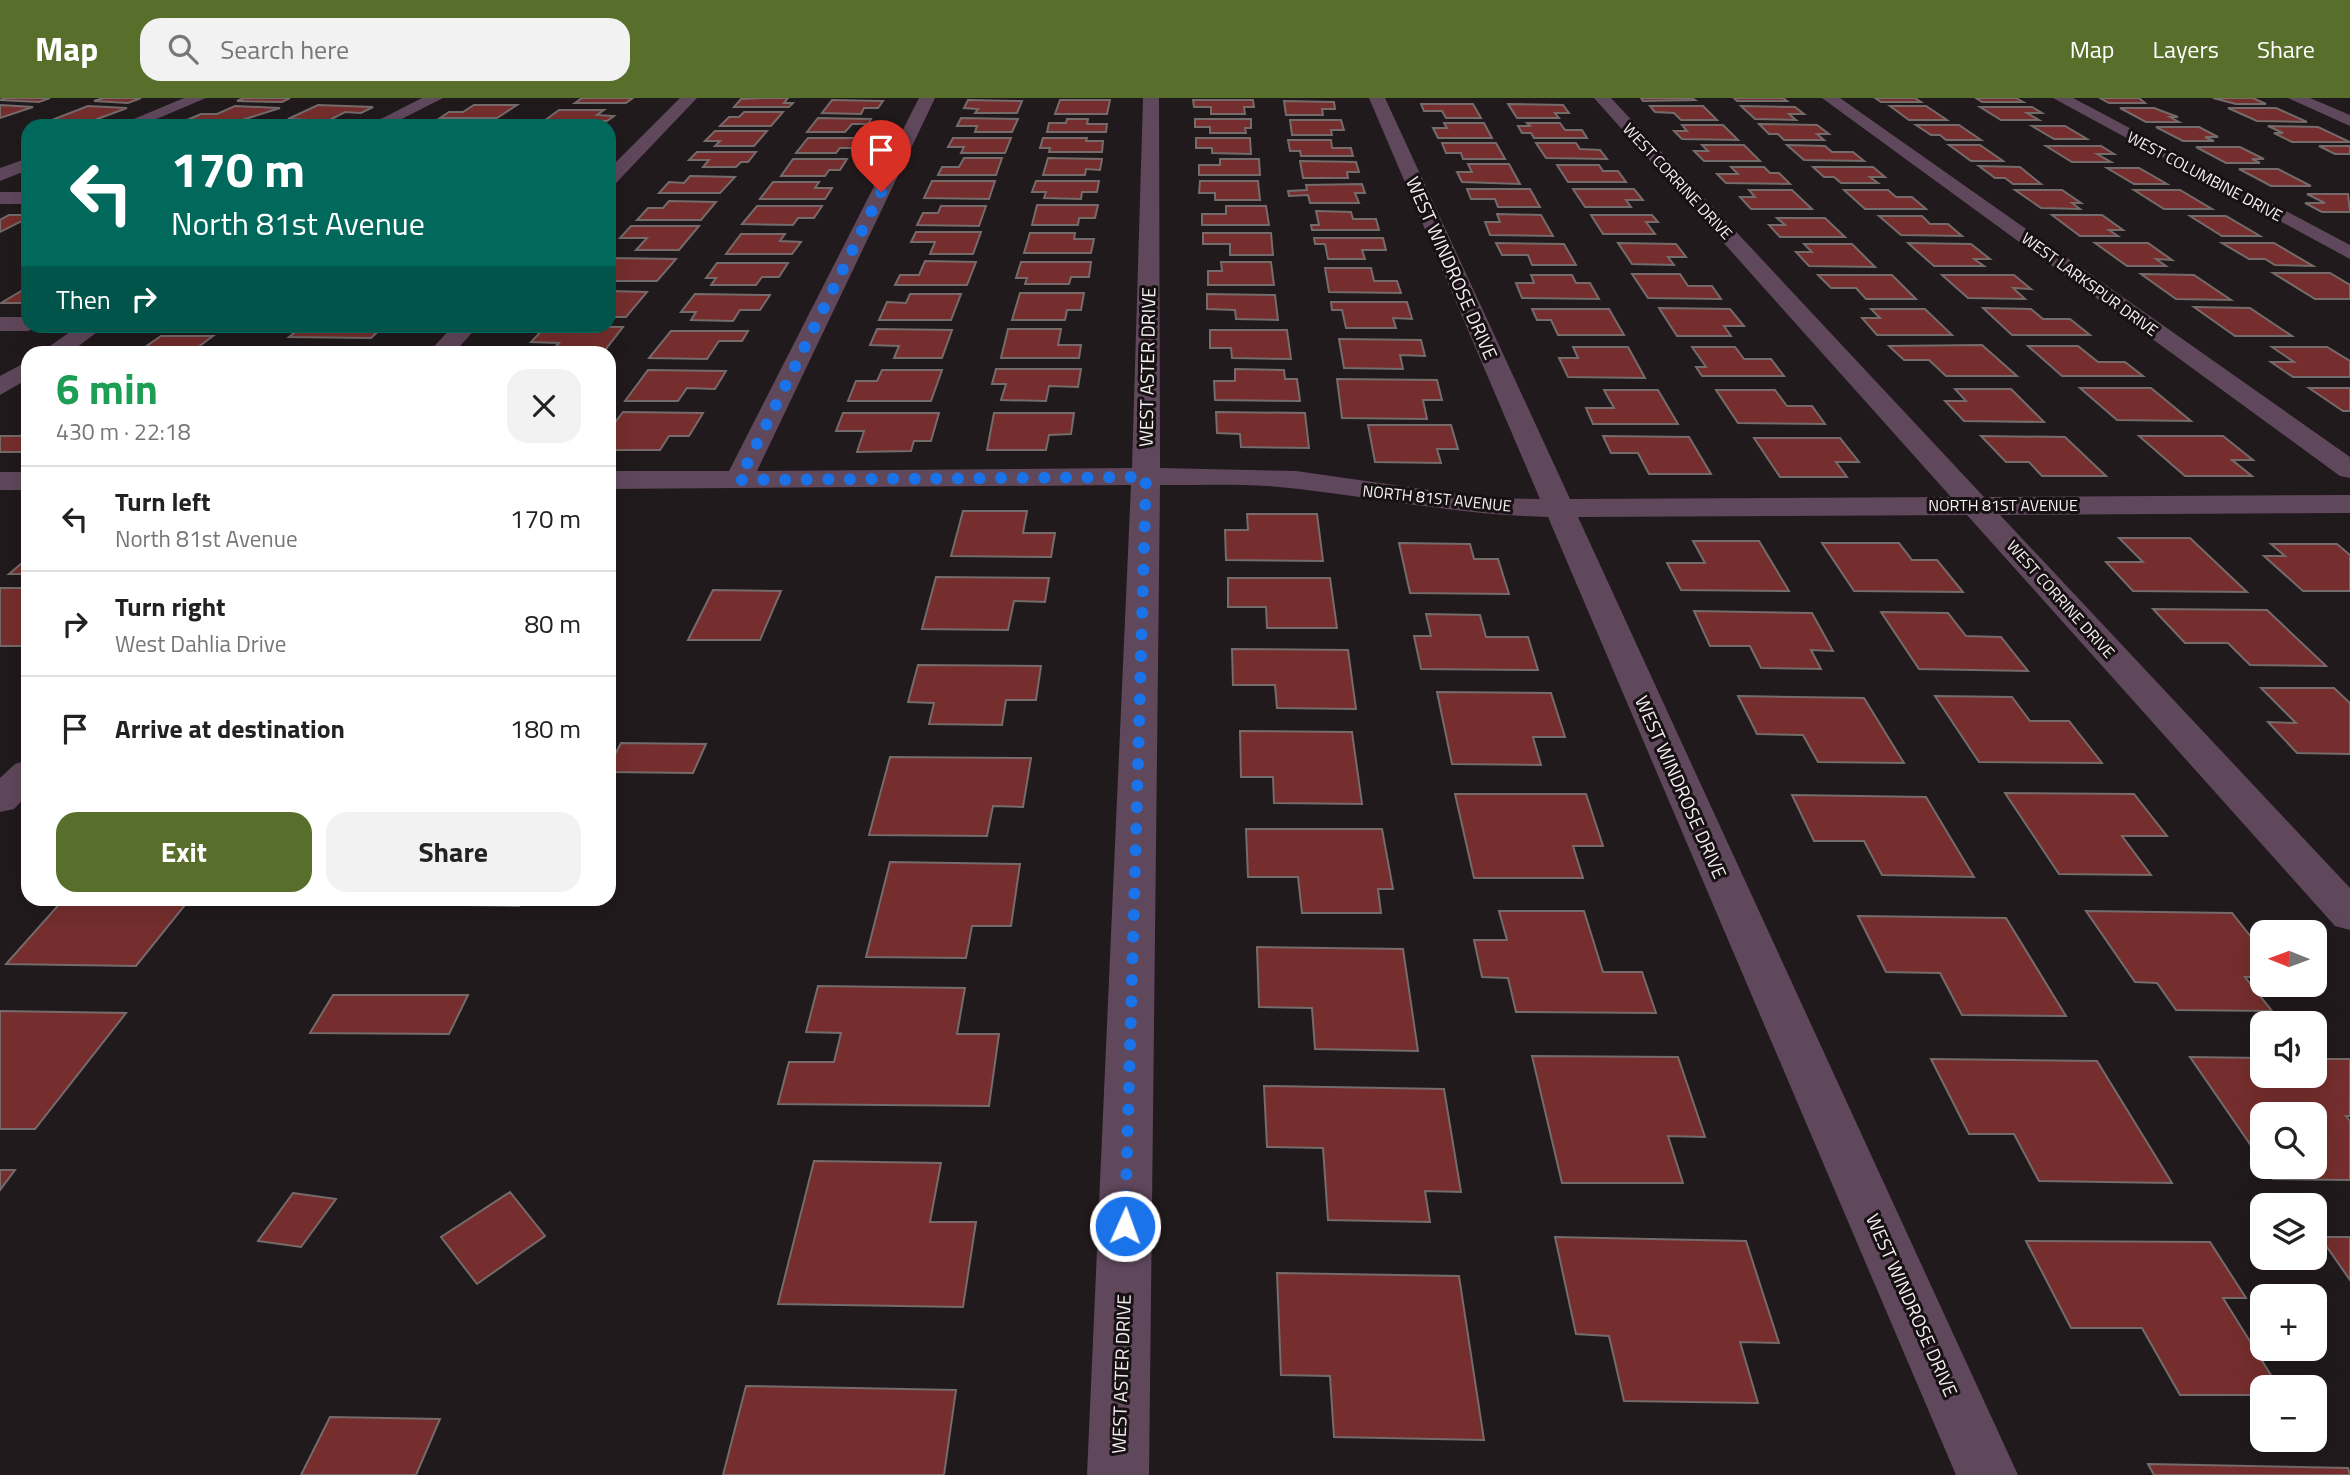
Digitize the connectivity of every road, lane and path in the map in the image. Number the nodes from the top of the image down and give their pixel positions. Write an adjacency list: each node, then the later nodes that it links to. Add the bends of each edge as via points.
1 (198, 98): 11 (street)
2 (435, 98): 12 (street)
3 (689, 98): 15 (street)
4 (927, 98): 31 (street)
5 (1151, 98): 29 (street, WEST ASTER DRIVE)
6 (1377, 98): 36 (street, WEST WINDROSE DRIVE)
7 (1602, 98): 35 (street, WEST CORRINE DRIVE)
8 (1830, 98): 28 (street, WEST LARKSPUR DRIVE)
9 (2061, 98): 19 (street, WEST COLUMBINE DRIVE)
10 (2296, 98): 13 (street)
11 (143, 119)
12 (390, 119)
13 (2350, 121)
14 (21, 166): 16 (street)
15 (616, 172)
16 (0, 175)
17 (0, 198): 18 (street)
18 (21, 198)
19 (2350, 253)
20 (0, 324): 21 (street)
21 (21, 324)
22 (82, 333): 24 (street)
23 (459, 333): 25 (street)
24 (63, 346)
25 (447, 346)
26 (21, 373): 27 (street)
27 (0, 387)
28 (2350, 470)
29 (1146, 477): 31 (street, NORTH 81ST AVENUE); 36 (street, NORTH 81ST AVENUE, via 1296,480 1485,507); 40 (street, WEST ASTER DRIVE)
30 (616, 480): 31 (street, NORTH 81ST AVENUE)
31 (739, 480)
32 (0, 481): 33 (street)
33 (21, 481)
34 (2350, 504): 35 (street, NORTH 81ST AVENUE)
35 (1975, 505): 36 (street, NORTH 81ST AVENUE); 39 (street, WEST CORRINE DRIVE)
36 (1557, 508): 41 (street, WEST WINDROSE DRIVE)
37 (21, 779): 38 (street)
38 (0, 800)
39 (2350, 915)
40 (1118, 1475)
41 (1987, 1475)

